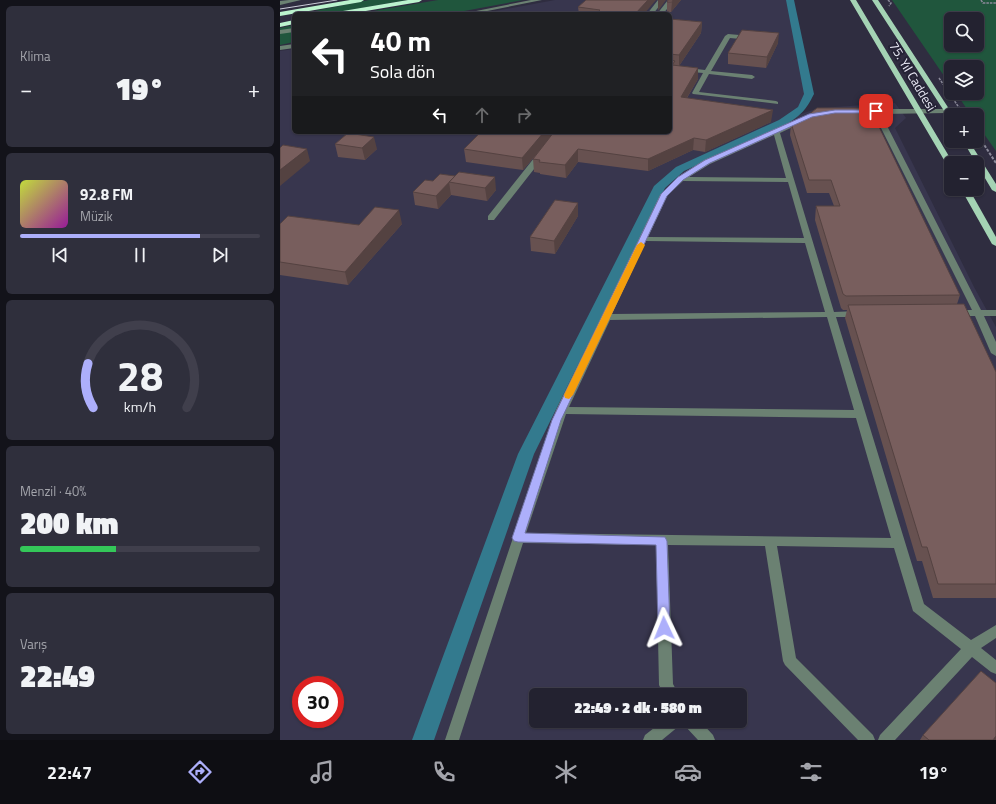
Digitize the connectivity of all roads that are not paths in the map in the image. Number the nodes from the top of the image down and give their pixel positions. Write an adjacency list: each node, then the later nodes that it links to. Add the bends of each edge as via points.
1 (295, 0): 9 (street)
2 (361, 0): 11 (highway)
3 (419, 0): 12 (highway)
4 (539, 0): 13 (street)
5 (661, 0): 14 (street)
6 (671, 0): 15 (street)
7 (853, 0): 30 (main road, 75. Yıl Caddesi)
8 (875, 0): 28 (main road, 75. Yıl Caddesi)
9 (280, 3)
10 (292, 12): 16 (highway)
11 (294, 12)
12 (352, 12)
13 (475, 12)
14 (652, 12)
15 (662, 12)
16 (280, 15)
17 (292, 22): 18 (highway)
18 (280, 25)
19 (292, 30): 20 (street)
20 (280, 32)
21 (756, 38): 25 (street, via 728,36)
22 (292, 46): 23 (street)
23 (280, 48)
24 (672, 68): 25 (street)
25 (707, 72): 26 (street); 27 (street, via 695,93)
26 (752, 77)
27 (776, 103)
28 (945, 108)
29 (876, 111): 30 (street); 31 (street); 47 (street)
30 (920, 111): 33 (street); 37 (main road, 75. Yıl Caddesi)
31 (849, 112)
32 (823, 113): 34 (street, via 811,115)
33 (944, 113)
34 (776, 131): 38 (street, via 707,162); 39 (street)
35 (970, 148): 40 (main road)
36 (545, 150): 42 (street)
37 (946, 156)
38 (681, 179): 39 (street); 43 (street, via 664,195)
39 (791, 180): 44 (street)
40 (996, 190)
41 (969, 196): 45 (main road)
42 (491, 218)
43 (644, 239): 44 (street); 51 (street)
44 (809, 241): 50 (street)
45 (996, 244)
46 (947, 313): 47 (street)
47 (978, 313): 48 (street); 52 (street)
48 (996, 313)
49 (870, 314): 50 (street)
50 (831, 315): 51 (street); 54 (street)
51 (606, 317): 53 (street)
52 (996, 353)
53 (561, 410): 54 (street); 55 (street)
54 (861, 414): 58 (street)
55 (518, 538): 56 (street); 65 (street)
56 (662, 541): 57 (street); 62 (street)
57 (770, 542): 58 (street); 68 (street, via 790,660)
58 (899, 542): 60 (street, via 918,607)
59 (996, 631): 60 (street)
60 (971, 648): 61 (street); 69 (street)
61 (996, 668)
62 (668, 688)
63 (665, 728): 66 (street)
64 (697, 728): 67 (street)
65 (452, 740)
66 (650, 740)
67 (708, 740)
68 (868, 740)
69 (885, 740)

